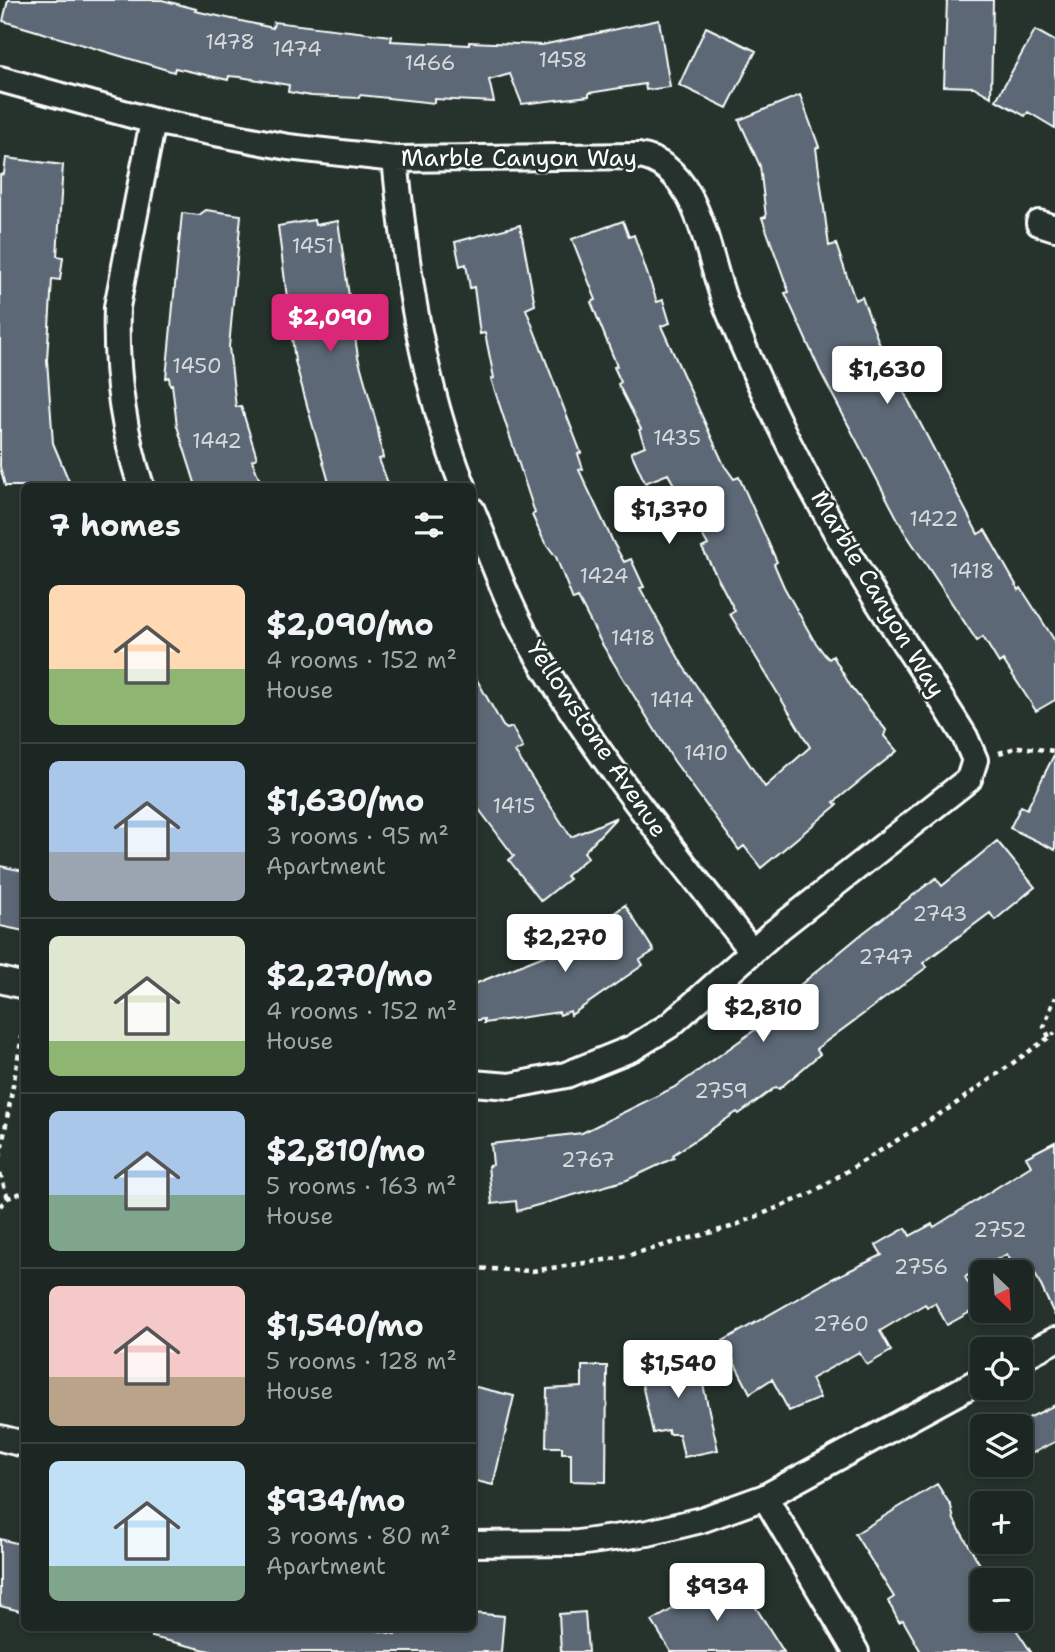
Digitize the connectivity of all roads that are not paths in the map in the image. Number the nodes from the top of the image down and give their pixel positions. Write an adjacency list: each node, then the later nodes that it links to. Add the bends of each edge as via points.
1 (0, 79): 2 (street, Marble Canyon Way)
2 (153, 121): 3 (street, Marble Canyon Way, via 288,147); 4 (street, via 117,307 124,427)
3 (395, 159): 5 (street, via 410,293 443,427); 7 (street, Marble Canyon Way, via 639,156 656,159 681,180 765,394 864,579 965,737 975,760 969,779)
4 (140, 483)
5 (462, 483)
6 (476, 519): 7 (street, Yellowstone Avenue, via 515,612 557,687 626,789)
7 (752, 951): 10 (street, via 670,1025 633,1048 566,1075 510,1086)
8 (0, 980): 9 (street)
9 (21, 985)
10 (476, 1083)
11 (1055, 1340): 12 (street)
12 (1033, 1351)
13 (970, 1386): 16 (street)
14 (0, 1438): 15 (street)
15 (21, 1443)
16 (765, 1497): 17 (street, via 648,1533 578,1544); 18 (street)
17 (476, 1545)
18 (856, 1652)

